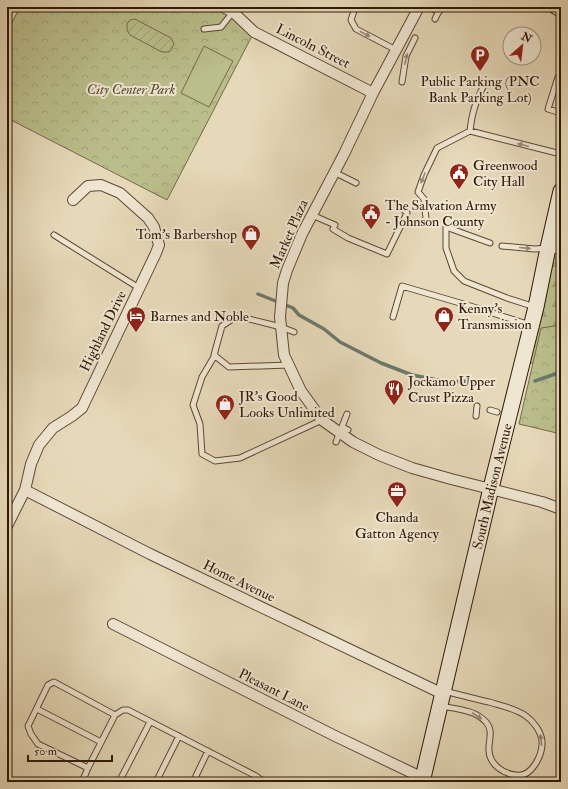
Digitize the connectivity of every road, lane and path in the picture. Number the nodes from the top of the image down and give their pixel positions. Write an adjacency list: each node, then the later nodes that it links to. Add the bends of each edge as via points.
1 (223, 7): 8 (street, Lincoln Street)
2 (356, 7): 12 (lane, one-way to 12, via 352,20 356,29)
3 (419, 7): 12 (street, Market Plaza)
4 (429, 7): 6 (lane)
5 (557, 7): 7 (main road)
6 (440, 9): 9 (lane)
7 (561, 9)
8 (233, 12): 10 (lane, via 220,28); 16 (street, Lincoln Street, via 254,32)
9 (435, 19)
10 (204, 29)
11 (415, 38): 14 (lane, one-way to 11, via 406,56)
12 (396, 50): 16 (street, Market Plaza)
13 (558, 77): 17 (lane, via 548,109)
14 (402, 82)
15 (484, 85): 18 (lane, via 476,101)
16 (373, 93): 20 (street, Market Plaza)
17 (561, 113)
18 (470, 130): 19 (lane, one-way to 18); 26 (lane, one-way to 26, via 437,148 418,192 424,199)
19 (561, 154)
20 (334, 172): 21 (lane); 25 (street, Market Plaza)
21 (356, 183)
22 (561, 190): 30 (main road, South Madison Avenue)
23 (73, 200): 31 (street, Highland Drive, via 88,186 101,186 120,193 148,218 154,227 159,245)
24 (401, 206): 25 (lane, via 407,213 387,254 348,238 332,229 335,225)
25 (312, 215): 35 (street, Market Plaza, via 283,283)
26 (426, 219)
27 (54, 235): 31 (lane)
28 (490, 243): 32 (lane, via 446,227 446,248 454,271 464,281)
29 (502, 246): 30 (lane, one-way to 30)
30 (554, 250): 32 (main road, South Madison Avenue)
31 (139, 288): 47 (street, Highland Drive, via 82,408 53,428 39,445)
32 (536, 308): 34 (main road, South Madison Avenue)
33 (394, 317): 34 (lane, via 402,286)
34 (531, 325): 46 (main road, South Madison Avenue)
35 (281, 327): 36 (lane); 37 (lane, via 236,316 222,326); 38 (street, Market Plaza, via 284,355)
36 (294, 332)
37 (215, 355): 38 (lane, via 229,367); 44 (lane, via 202,377 193,405 200,424 202,454 215,461 240,458)
38 (289, 366): 44 (street, Market Plaza, via 301,392)
39 (478, 406): 43 (lane)
40 (490, 410): 41 (lane)
41 (497, 412)
42 (347, 414): 45 (lane)
43 (476, 416)
44 (322, 420): 45 (street, Market Plaza)
45 (342, 433): 46 (street, Market Plaza, via 369,454 451,479)
46 (491, 488): 48 (street, Market Plaza); 51 (main road, South Madison Avenue)
47 (25, 490): 49 (street, Highland Drive); 51 (street, Home Avenue)
48 (561, 509)
49 (7, 526)
50 (113, 624): 60 (street, Pleasant Lane)
51 (442, 697): 59 (lane, one-way to 59, via 479,716 486,723 490,730 489,751 494,764); 59 (lane, one-way to 51, via 529,772 538,759 542,741 534,723 527,716 508,707); 60 (main road, South Madison Avenue)
52 (37, 709): 53 (lane, via 48,686 54,682); 56 (lane); 58 (lane, via 28,726 38,744)
53 (115, 715): 54 (lane, via 128,710); 56 (lane)
54 (150, 722): 55 (lane); 62 (lane)
55 (179, 736): 57 (lane); 63 (lane)
56 (101, 742): 58 (lane)
57 (208, 751): 64 (lane); 65 (lane)
58 (88, 768): 61 (lane)
59 (517, 776): 66 (lane)
60 (423, 780)
61 (82, 782)
62 (119, 782)
63 (156, 782)
64 (193, 782)
65 (264, 782)
66 (516, 782)

